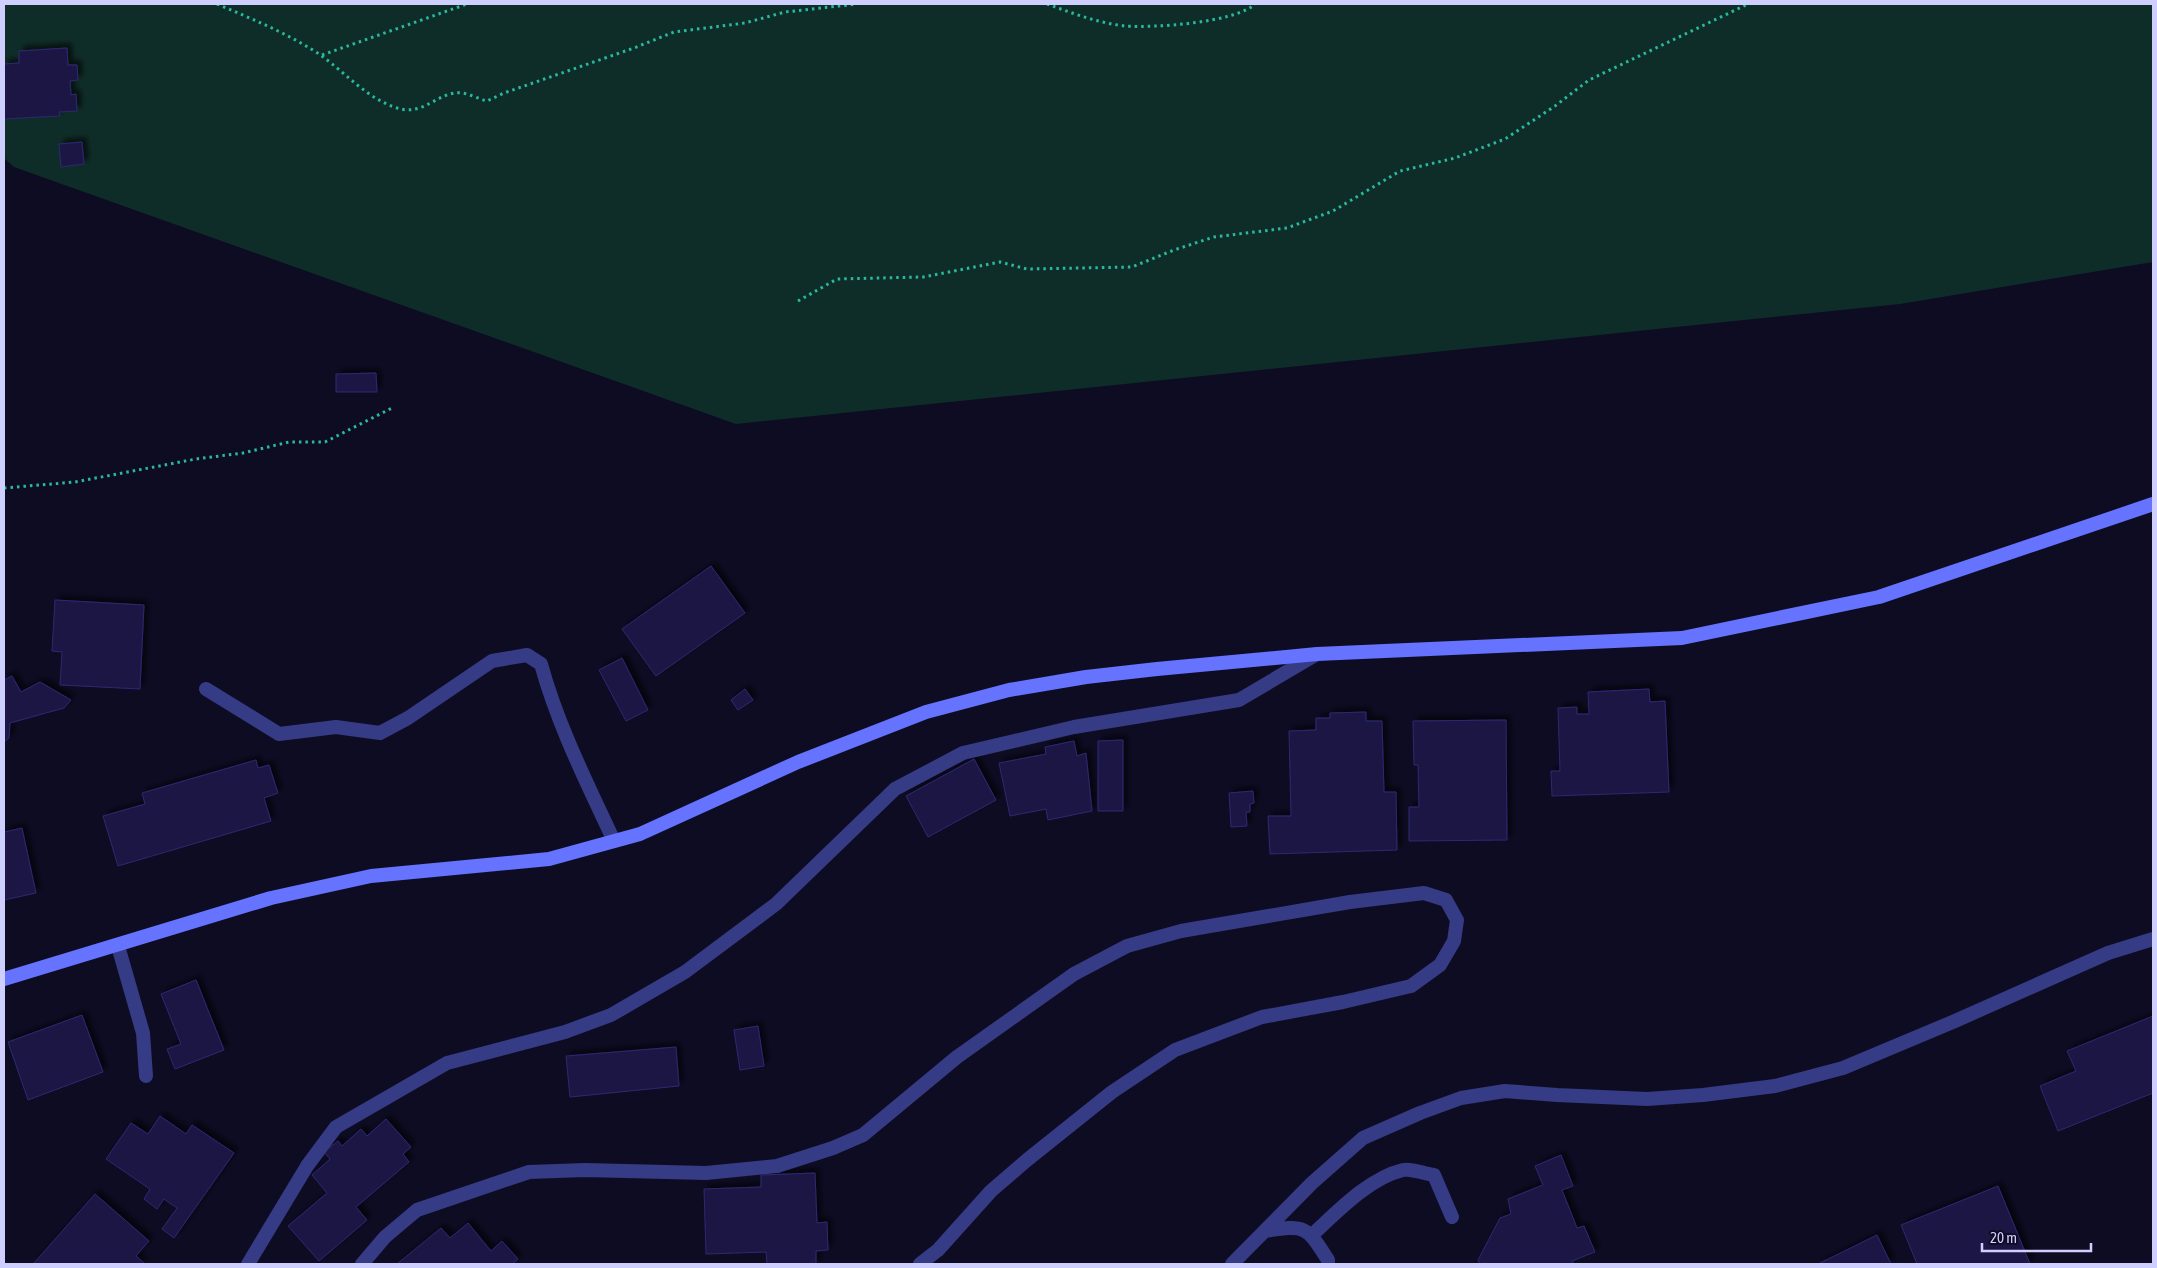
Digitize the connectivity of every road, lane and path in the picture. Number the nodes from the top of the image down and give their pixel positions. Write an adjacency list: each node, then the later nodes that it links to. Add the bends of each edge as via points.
1 (217, 4): 7 (path, via 275,29)
2 (467, 4): 7 (path)
3 (857, 4): 7 (path, via 784,12 745,23 674,32 487,101 461,93 443,97 422,109 399,109 376,99)
4 (1047, 4): 5 (path, via 1083,17 1124,26 1200,21 1229,16)
5 (1256, 4)
6 (1748, 4): 8 (path, via 1589,80 1505,139 1455,158 1400,171 1333,211 1287,228 1214,237 1132,267 1027,268 1000,262 923,277 837,279)
7 (322, 56)
8 (798, 301)
9 (394, 407): 10 (path, via 325,442 289,442 75,482)
10 (4, 488)
11 (2153, 504): 12 (main road, via 1879,597 1682,638)
12 (1317, 654): 14 (main road, via 1086,677 1009,690 926,712 798,762 640,834); 22 (street, via 1239,700 1074,727 963,753 895,789 776,904 685,972 611,1015 565,1032 447,1064 336,1127 307,1166)
13 (206, 689): 14 (street, via 279,734 336,727 380,733 408,718 492,661 527,655 541,664 550,698)
14 (614, 841): 16 (main road, via 548,859 371,876 271,898)
15 (2153, 939): 20 (street, via 2108,954 1843,1068 1775,1086 1647,1099 1504,1090 1461,1098 1363,1138)
16 (118, 946): 17 (main road); 18 (street, via 143,1033)
17 (4, 980)
18 (146, 1076)
19 (1452, 1217): 21 (street, via 1434,1175 1405,1169 1374,1182)
20 (1264, 1231): 21 (street, via 1295,1226); 25 (street)
21 (1312, 1236): 26 (street)
22 (248, 1264)
23 (362, 1264): 24 (street, via 385,1237 417,1210 529,1172 706,1173 777,1166 833,1148 863,1135 957,1058 1074,974 1127,946 1181,931 1350,902 1424,893 1446,900 1457,920 1454,941 1440,965 1411,986 1262,1017 1175,1050 1112,1092 1026,1160 991,1191 938,1250)
24 (920, 1264)
25 (1232, 1264)
26 (1328, 1264)

